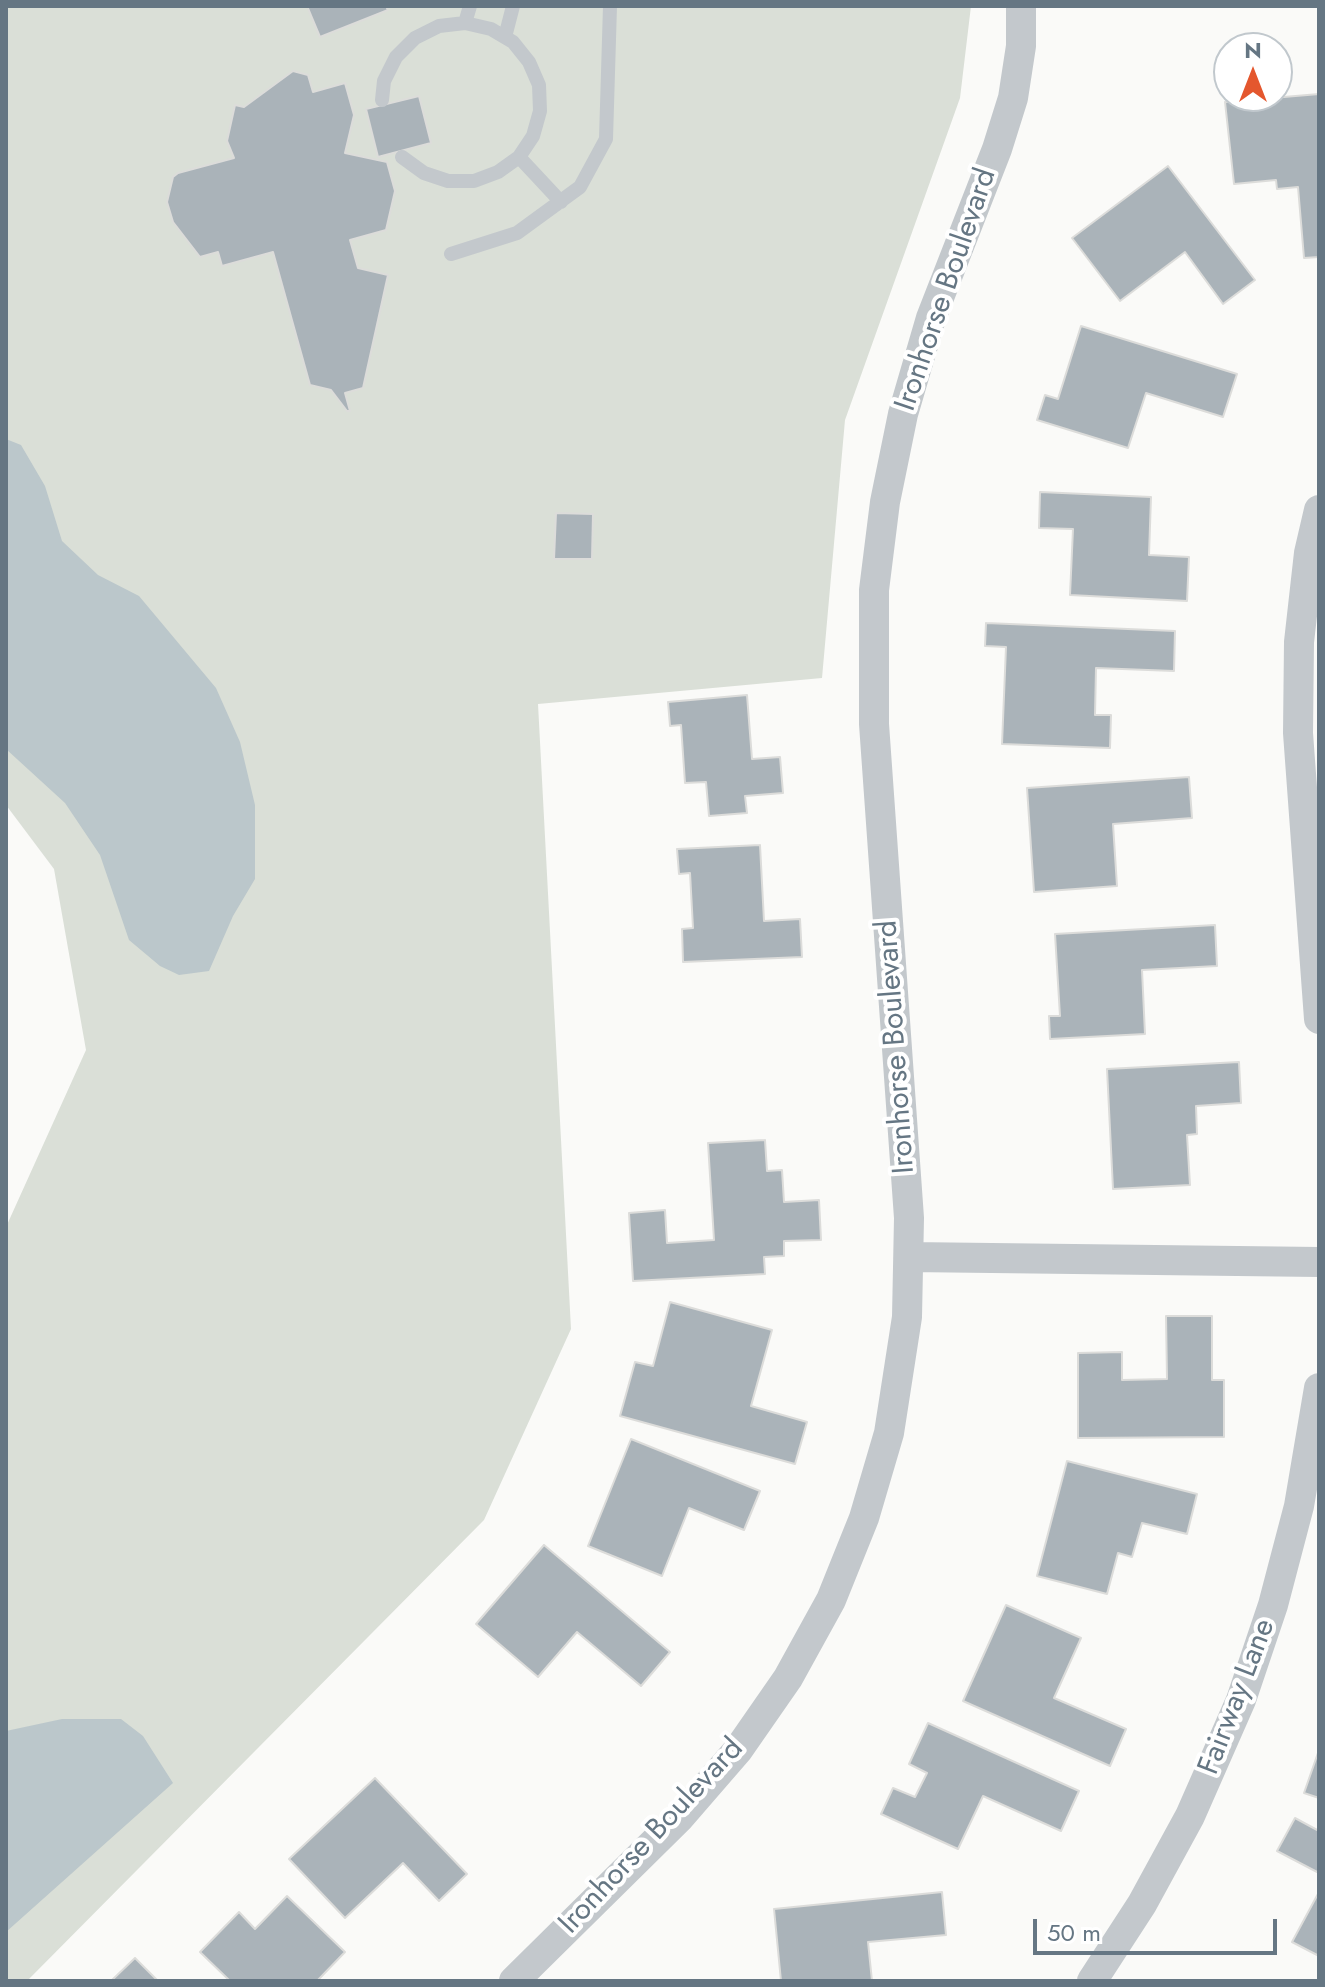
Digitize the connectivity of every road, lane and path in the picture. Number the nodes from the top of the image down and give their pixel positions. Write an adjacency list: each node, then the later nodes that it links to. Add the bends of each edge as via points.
1 (470, 6): 5 (lane)
2 (513, 6): 6 (lane)
3 (610, 6): 10 (lane, via 606,139 580,187)
4 (1021, 6): 14 (street, Ironhorse Boulevard, via 1013,98 931,318 903,414 874,590 874,724)
5 (465, 23): 6 (lane); 7 (lane, via 439,26 415,38 396,57)
6 (505, 37): 9 (lane, via 529,62 539,85 537,123)
7 (382, 100)
8 (402, 157): 9 (lane, via 424,173 448,181 474,181)
9 (519, 157): 10 (lane)
10 (561, 202): 11 (lane, via 517,233)
11 (451, 254)
12 (1319, 510): 13 (street, via 1299,642 1298,733)
13 (1319, 1019)
14 (910, 1257): 15 (street); 17 (street, Ironhorse Boulevard, via 907,1317 889,1433 864,1518 831,1600 738,1750 680,1817)
15 (1319, 1262)
16 (1319, 1388): 18 (street, Fairway Lane, via 1299,1506 1241,1700 1190,1816)
17 (514, 1981)
18 (1092, 1981)

